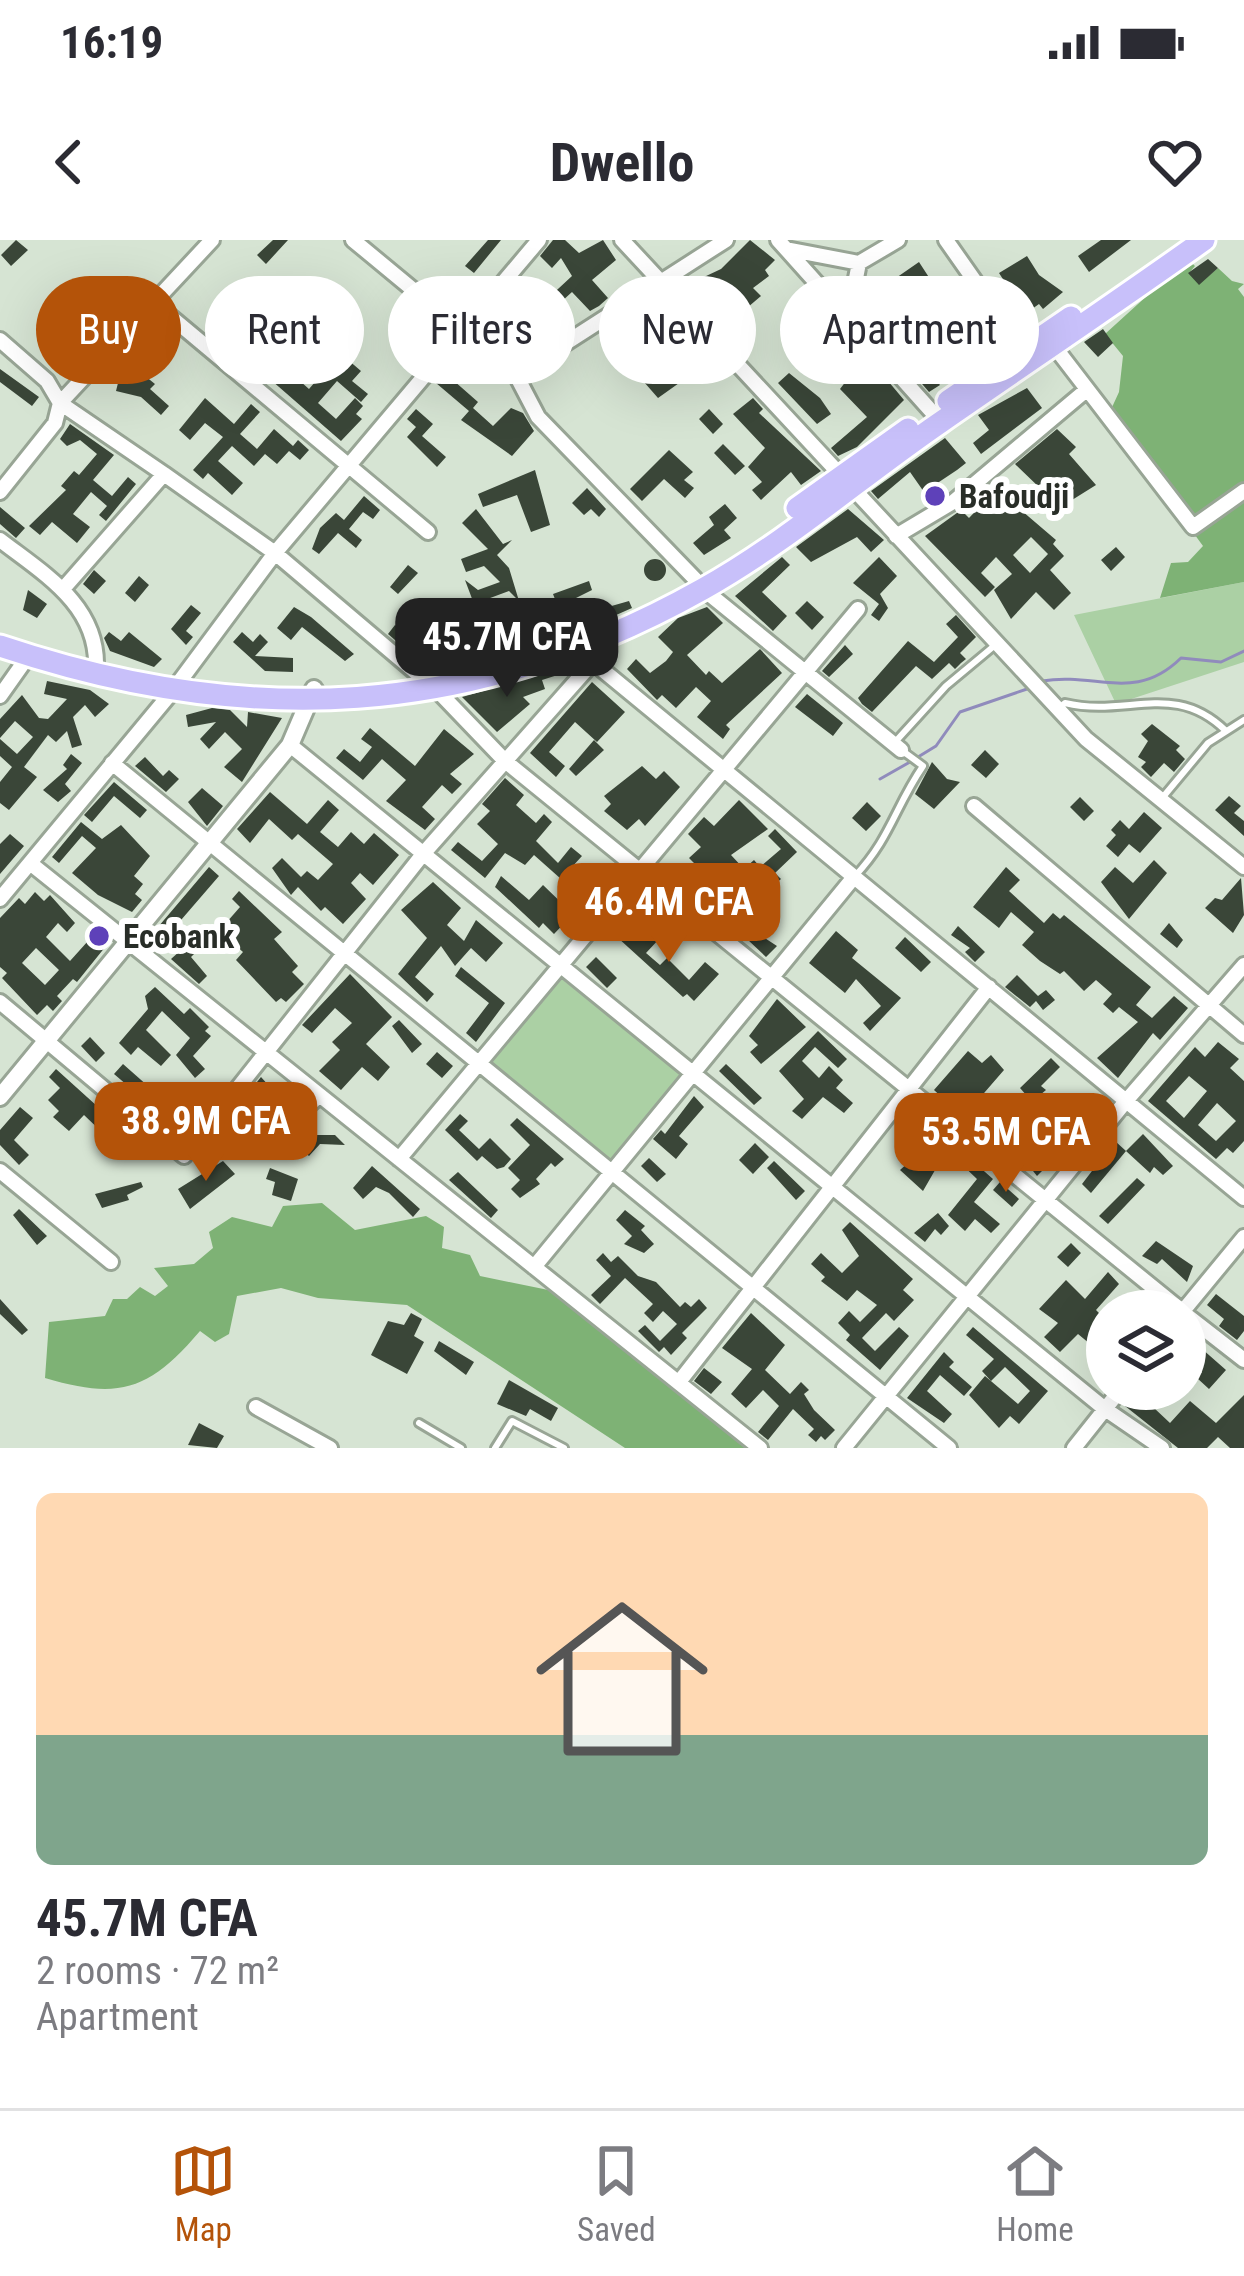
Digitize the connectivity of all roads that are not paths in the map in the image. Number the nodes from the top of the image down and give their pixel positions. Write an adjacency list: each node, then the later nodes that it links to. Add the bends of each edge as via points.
1 (212, 240): 12 (street)
2 (539, 240): 14 (street)
3 (622, 240): 15 (street)
4 (726, 240): 16 (street)
5 (898, 240): 11 (street)
6 (946, 240): 19 (street)
7 (1186, 240): 23 (main road)
8 (1204, 240): 22 (main road)
9 (362, 243): 13 (street)
10 (782, 245): 11 (street); 17 (street)
11 (859, 263): 18 (street)
12 (178, 276)
13 (398, 276)
14 (509, 276)
15 (656, 276)
16 (674, 276)
17 (810, 276)
18 (856, 276)
19 (971, 276)
20 (181, 326): 35 (street)
21 (0, 340): 33 (street)
22 (1054, 346): 24 (main road); 32 (street)
23 (1039, 347)
24 (1039, 352)
25 (756, 383): 37 (street)
26 (77, 384): 33 (street)
27 (418, 384): 35 (street)
28 (521, 384): 44 (street, via 538,417)
29 (907, 384): 34 (street)
30 (980, 384): 34 (main road)
31 (986, 384): 37 (main road)
32 (1084, 392): 38 (street, via 1193,527); 41 (street, via 953,502)
33 (60, 403): 36 (street); 39 (street, via 55,423)
34 (932, 412): 37 (main road)
35 (348, 466): 40 (street); 43 (street)
36 (164, 474): 43 (street); 45 (street)
37 (847, 480): 41 (street); 44 (main road)
38 (1244, 490)
39 (0, 492)
40 (428, 532)
41 (896, 536): 48 (street)
42 (0, 540): 45 (street)
43 (275, 553): 54 (street); 55 (street)
44 (699, 584): 50 (main road); 53 (street); 54 (main road, via 593,630)
45 (63, 589): 52 (street, via 92,628)
46 (858, 609): 53 (street)
47 (0, 636): 52 (main road)
48 (996, 643): 58 (street); 62 (lane, via 946,686)
49 (0, 646): 51 (main road)
50 (592, 651): 54 (main road); 63 (street); 65 (street)
51 (29, 656): 55 (main road); 57 (street)
52 (96, 667): 55 (main road)
53 (806, 672): 62 (street); 65 (street)
54 (427, 681): 56 (main road); 63 (street)
55 (174, 688): 56 (main road); 64 (street)
56 (312, 695): 61 (street)
57 (0, 696)
58 (1058, 709): 60 (lane, via 1159,700 1204,710); 66 (street)
59 (1244, 720): 60 (lane)
60 (1226, 731): 66 (lane)
61 (290, 745): 68 (street); 69 (street)
62 (897, 747): 73 (lane, via 922,766 885,844)
63 (505, 761): 69 (street); 72 (street)
64 (112, 764): 68 (street); 70 (street)
65 (724, 770): 72 (street); 73 (street)
66 (1160, 799): 71 (street)
67 (974, 806): 82 (street)
68 (209, 843): 75 (street); 76 (street)
69 (423, 854): 76 (street); 78 (street)
70 (29, 863): 74 (street); 75 (street)
71 (1244, 867)
72 (639, 870): 78 (street); 79 (street)
73 (854, 877): 79 (street); 80 (street)
74 (0, 898)
75 (128, 942): 84 (street); 85 (street)
76 (343, 952): 85 (street); 86 (street)
77 (1244, 965): 82 (street)
78 (562, 967): 86 (street); 87 (street)
79 (773, 979): 87 (street); 88 (street)
80 (989, 987): 88 (street); 91 (street)
81 (0, 1002): 84 (street)
82 (1210, 1007): 83 (street); 91 (street)
83 (1244, 1035)
84 (47, 1040): 90 (street); 92 (street, via 184,1156)
85 (267, 1053): 89 (street); 92 (street)
86 (480, 1064): 93 (street); 95 (street)
87 (695, 1075): 95 (street); 96 (street)
88 (908, 1089): 96 (street); 98 (street)
89 (319, 1095): 92 (street, via 304,1112 259,1128); 93 (street)
90 (0, 1097)
91 (1126, 1100): 97 (street); 98 (street)
92 (215, 1117)
93 (399, 1159): 101 (street)
94 (0, 1171): 100 (street)
95 (614, 1174): 101 (street); 102 (street)
96 (831, 1186): 102 (street); 105 (street)
97 (1244, 1198)
98 (1046, 1201): 103 (street); 105 (street)
99 (1244, 1237): 104 (street)
100 (111, 1262)
101 (534, 1267): 108 (street)
102 (753, 1288): 108 (street); 110 (street)
103 (1156, 1290)
104 (1201, 1290)
105 (968, 1298): 109 (street); 110 (street)
106 (1206, 1330): 107 (street)
107 (1244, 1360)
108 (679, 1382): 119 (street)
109 (1086, 1394)
110 (886, 1397): 120 (street); 121 (street)
111 (256, 1407): 115 (street)
112 (1104, 1410): 122 (street)
113 (1106, 1410): 123 (street)
114 (418, 1423): 116 (lane)
115 (330, 1448)
116 (461, 1448)
117 (495, 1448): 118 (lane, via 512,1421)
118 (564, 1448)
119 (760, 1448)
120 (844, 1448)
121 (949, 1448)
122 (1074, 1448)
123 (1162, 1448)

